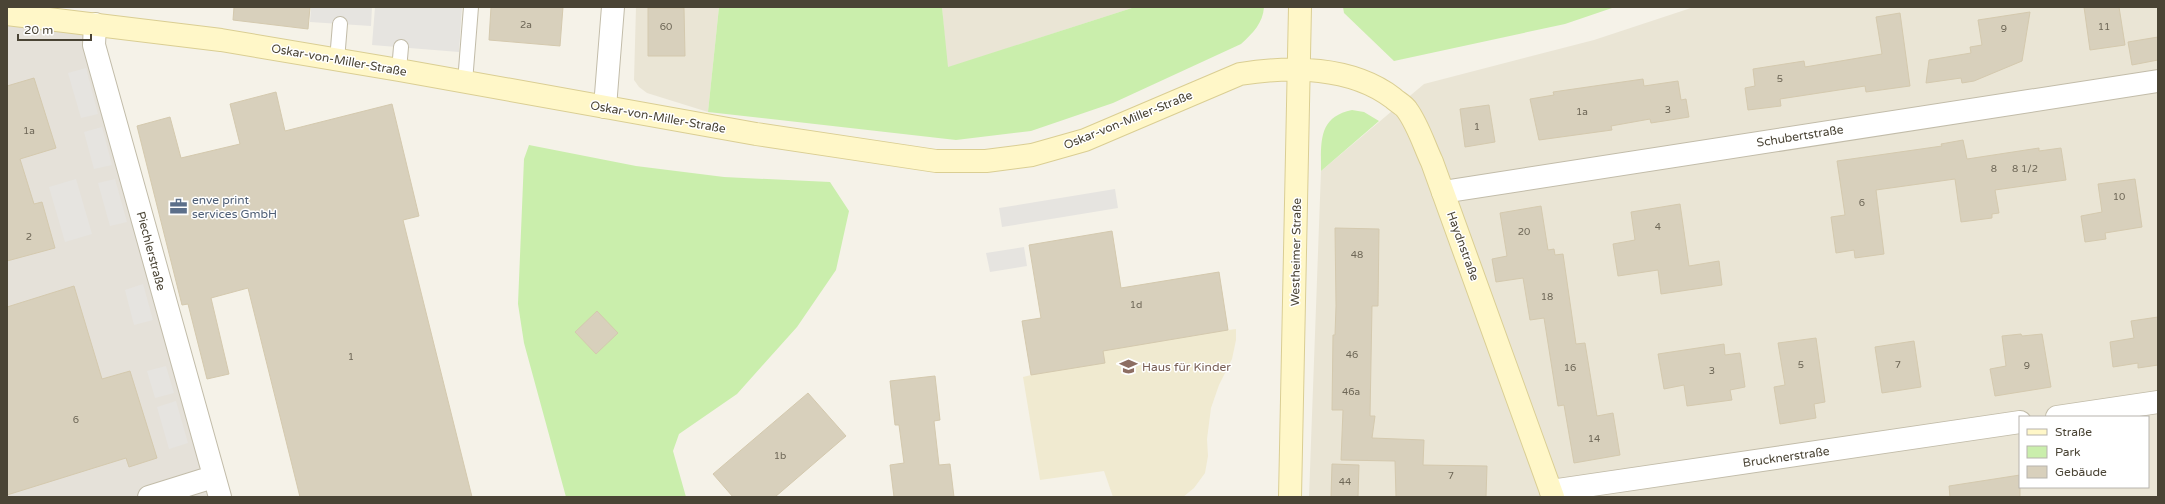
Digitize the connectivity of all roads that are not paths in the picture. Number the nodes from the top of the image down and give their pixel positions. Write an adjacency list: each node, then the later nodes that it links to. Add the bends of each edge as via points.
1 (471, 7): 12 (lane)
2 (613, 7): 13 (street)
3 (1300, 7): 10 (street, Westheimer Straße)
4 (7, 14): 5 (street, Oskar-von-Miller-Straße)
5 (95, 24): 8 (street, Oskar-von-Miller-Straße, via 221,40); 18 (street, Piechlerstraße, via 94,45)
6 (340, 24): 8 (lane)
7 (401, 47): 9 (lane)
8 (337, 60): 9 (street, Oskar-von-Miller-Straße)
9 (399, 70): 12 (street, Oskar-von-Miller-Straße)
10 (1298, 70): 13 (street, Oskar-von-Miller-Straße, via 1240,74 1085,140 1032,155 986,161 929,160 756,134); 14 (street, Haydnstraße, via 1333,72 1377,86 1407,109); 21 (street, Westheimer Straße, via 1299,132)
11 (2158, 81): 14 (street, Schubertstraße)
12 (465, 82): 13 (street, Oskar-von-Miller-Straße)
13 (605, 107)
14 (1443, 192): 19 (street, Haydnstraße)
15 (2158, 402): 16 (street)
16 (2064, 416)
17 (2019, 422): 19 (street, Brucknerstraße)
18 (216, 487): 20 (street, Piechlerstraße)
19 (1552, 494)
20 (149, 497)
21 (1290, 497)

